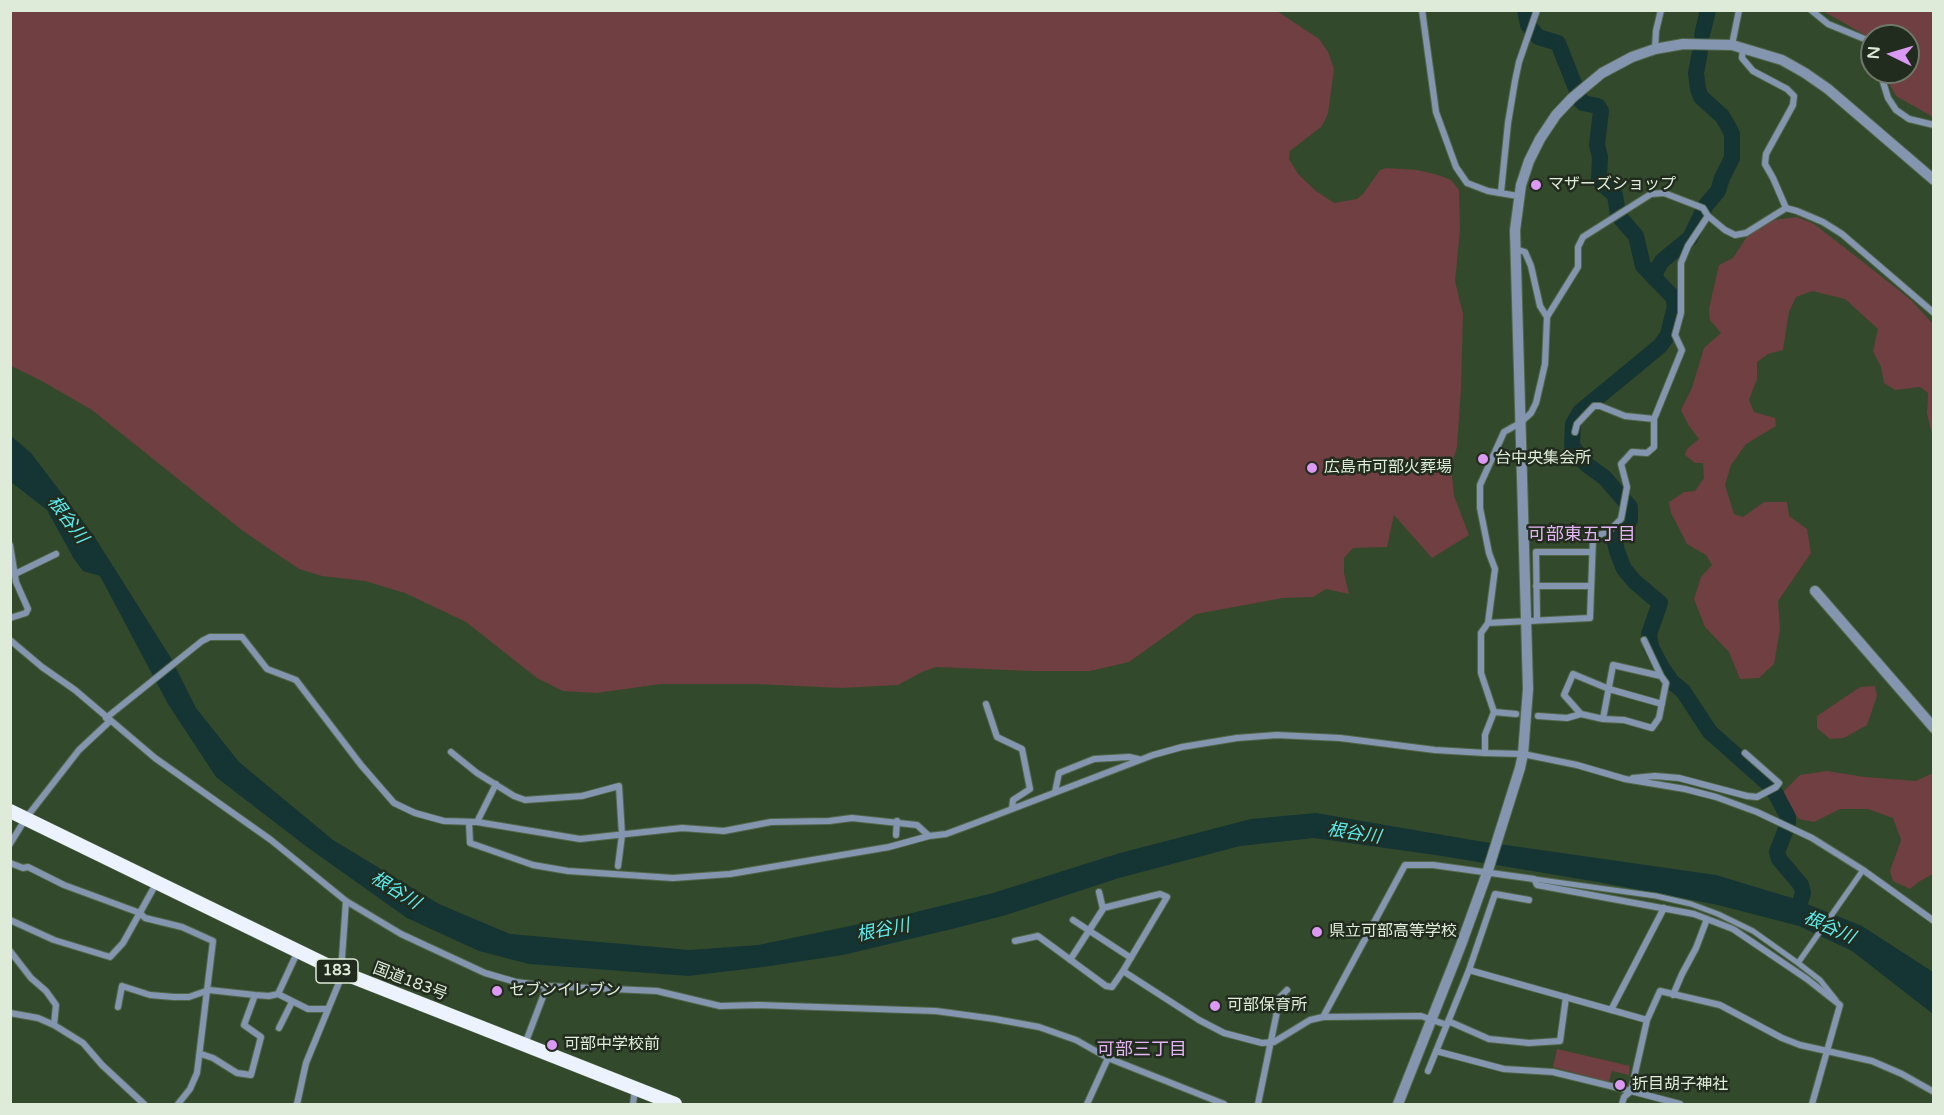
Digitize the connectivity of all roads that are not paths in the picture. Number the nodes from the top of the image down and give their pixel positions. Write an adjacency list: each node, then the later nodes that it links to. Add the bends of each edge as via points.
1 (1422, 10): 12 (street, via 1436,112 1456,166 1467,183)
2 (1537, 10): 12 (street, via 1515,81)
3 (1661, 10): 8 (street)
4 (1739, 10): 7 (street)
5 (1811, 10): 6 (street, via 1828,24)
6 (1860, 36)
7 (1738, 46): 8 (street, via 1683,44); 11 (street, via 1782,60 1805,73); 14 (street, via 1753,71 1794,96 1793,105 1766,154 1765,164)
8 (1655, 49): 13 (street, via 1602,73 1556,114 1529,161)
9 (1884, 84): 10 (street, via 1896,110)
10 (1934, 125)
11 (1934, 180)
12 (1501, 192): 13 (street)
13 (1518, 196): 16 (street)
14 (1786, 208): 15 (street, via 1746,233 1735,235); 17 (street, via 1842,234)
15 (1706, 212): 18 (street, via 1658,192 1583,237 1578,247 1578,267); 19 (street, via 1681,263 1681,313 1675,335 1682,350)
16 (1515, 249): 18 (street, via 1526,252 1540,306); 20 (street)
17 (1934, 313)
18 (1547, 317): 20 (street, via 1545,364 1536,403)
19 (1654, 419): 21 (street, via 1625,416 1593,406); 23 (street, via 1654,447 1647,453 1632,452 1621,464 1627,487 1621,519 1593,538)
20 (1520, 423): 30 (street); 31 (street, via 1504,432 1480,485 1480,508 1495,569)
21 (1575, 432)
22 (10, 545): 25 (street)
23 (1592, 552): 26 (street, via 1536,552); 27 (street)
24 (56, 554): 25 (street)
25 (15, 574): 29 (street, via 28,609)
26 (1536, 586): 27 (street); 30 (street)
27 (1591, 586): 30 (street, via 1590,618)
28 (1815, 591): 44 (street)
29 (10, 618)
30 (1532, 621): 31 (street); 48 (street)
31 (1488, 623): 38 (street, via 1481,633 1481,673)
32 (10, 640): 42 (street)
33 (1644, 640): 34 (street)
34 (1661, 676): 35 (street, via 1613,665); 37 (street, via 1666,683)
35 (1609, 689): 37 (street); 40 (street, via 1573,674 1564,695); 43 (street)
36 (986, 704): 53 (street, via 997,737 1022,749 1030,789 1013,800)
37 (1662, 704): 43 (street, via 1652,729 1624,720)
38 (1494, 712): 39 (street); 46 (street, via 1485,735)
39 (1516, 714)
40 (1581, 714): 41 (street, via 1568,718); 43 (street)
41 (1538, 716)
42 (108, 719): 55 (street); 57 (street, via 202,641 210,637 242,638 267,669 296,680 394,803 444,821); 70 (street)
43 (1603, 719)
44 (1934, 729)
45 (452, 752): 51 (street)
46 (1485, 753): 48 (street); 49 (street, via 1277,735 1182,747)
47 (1745, 753): 50 (street, via 1779,783 1773,790 1757,797 1679,778)
48 (1523, 754): 50 (street); 64 (street)
49 (1139, 759): 52 (street); 52 (street, via 1094,759 1059,773)
50 (1625, 779): 65 (street, via 1685,789 1757,812 1812,838)
51 (496, 784): 57 (street); 58 (street, via 525,800 582,796 619,786)
52 (1055, 792): 53 (street)
53 (1012, 809): 60 (street, via 946,834)
54 (10, 811): 55 (highway, 国道183号 / 183)
55 (26, 818): 61 (street); 67 (highway, 国道183号 / 183)
56 (897, 821): 58 (street, via 852,818 771,822 724,831 681,828); 59 (street); 60 (street, via 917,825)
57 (473, 822): 58 (street, via 580,839); 60 (street, via 470,843 533,865 673,878 730,874 889,847)
58 (622, 835): 63 (street)
59 (896, 835)
60 (929, 836)
61 (10, 844)
62 (10, 863): 73 (street)
63 (618, 866)
64 (1489, 869): 66 (street); 101 (street, via 1404,865); 102 (street)
65 (1862, 872): 77 (street); 84 (street)
66 (1534, 879): 72 (street, via 1537,885); 84 (street, via 1691,904 1754,932)
67 (158, 882): 73 (street); 81 (highway, 国道183号 / 183)
68 (1099, 892): 71 (street)
69 (1529, 900): 85 (street, via 1496,894)
70 (346, 901): 87 (street); 88 (street, via 401,934 485,974)
71 (1103, 908): 78 (street); 82 (street, via 1160,894 1167,897)
72 (1664, 908): 74 (street); 99 (street)
73 (140, 913): 75 (street, via 110,957 54,940); 89 (street, via 213,941)
74 (1707, 919): 93 (street); 96 (street, via 1742,935)
75 (10, 920)
76 (1073, 920): 78 (street)
77 (1934, 921)
78 (1089, 930): 82 (street); 83 (street)
79 (1015, 941): 83 (street, via 1038,936)
80 (10, 951): 105 (street, via 56,1005)
81 (297, 953): 87 (highway, 国道183号 / 183); 91 (street)
82 (1131, 958): 86 (street)
83 (1070, 960): 86 (street, via 1106,986 1112,987)
84 (1797, 963): 96 (street, via 1820,980)
85 (1469, 970): 94 (street); 104 (street)
86 (1124, 971): 107 (street, via 1224,1033)
87 (342, 973): 98 (street); 108 (highway, 国道183号 / 183)
88 (547, 986): 108 (street); 112 (street, via 657,991 737,1007 948,1013 1039,1027 1076,1040)
89 (209, 990): 92 (street); 97 (street, via 189,998 150,995 122,986); 111 (street)
90 (1287, 990): 107 (street, via 1280,997)
91 (278, 994): 92 (street); 95 (street)
92 (255, 995): 111 (street, via 244,1025 261,1037 251,1075 237,1073)
93 (1673, 995): 103 (street, via 1660,992); 110 (street, via 1720,1005 1782,1038)
94 (1566, 997): 99 (street); 104 (street, via 1560,1041 1489,1039)
95 (292, 1002): 98 (street, via 308,1009); 106 (street)
96 (1840, 1005): 110 (street)
97 (118, 1008)
98 (327, 1009): 119 (street, via 306,1063)
99 (1611, 1010): 103 (street)
100 (10, 1012): 105 (street)
101 (1323, 1017): 102 (street); 107 (street)
102 (1432, 1018): 104 (street); 125 (street)
103 (1647, 1020): 115 (street)
104 (1448, 1023): 109 (street)
105 (54, 1025): 117 (street, via 83,1043)
106 (279, 1028)
107 (1270, 1042): 124 (street)
108 (525, 1045): 114 (highway, 国道183号 / 183)
109 (1436, 1051): 113 (street); 115 (street, via 1504,1069 1553,1072)
110 (1827, 1051): 116 (street, via 1872,1061); 128 (street)
111 (201, 1054): 118 (street, via 197,1077)
112 (1108, 1058): 122 (street); 123 (street)
113 (1428, 1071)
114 (635, 1089): 120 (street); 121 (highway, 国道183号 / 183)
115 (1631, 1091): 126 (street); 127 (street)
116 (1934, 1092)
117 (144, 1104)
118 (178, 1104)
119 (297, 1104)
120 (633, 1104)
121 (675, 1104)
122 (1087, 1104)
123 (1224, 1104)
124 (1258, 1104)
125 (1398, 1104)
126 (1622, 1104)
127 (1680, 1104)
128 (1812, 1104)

